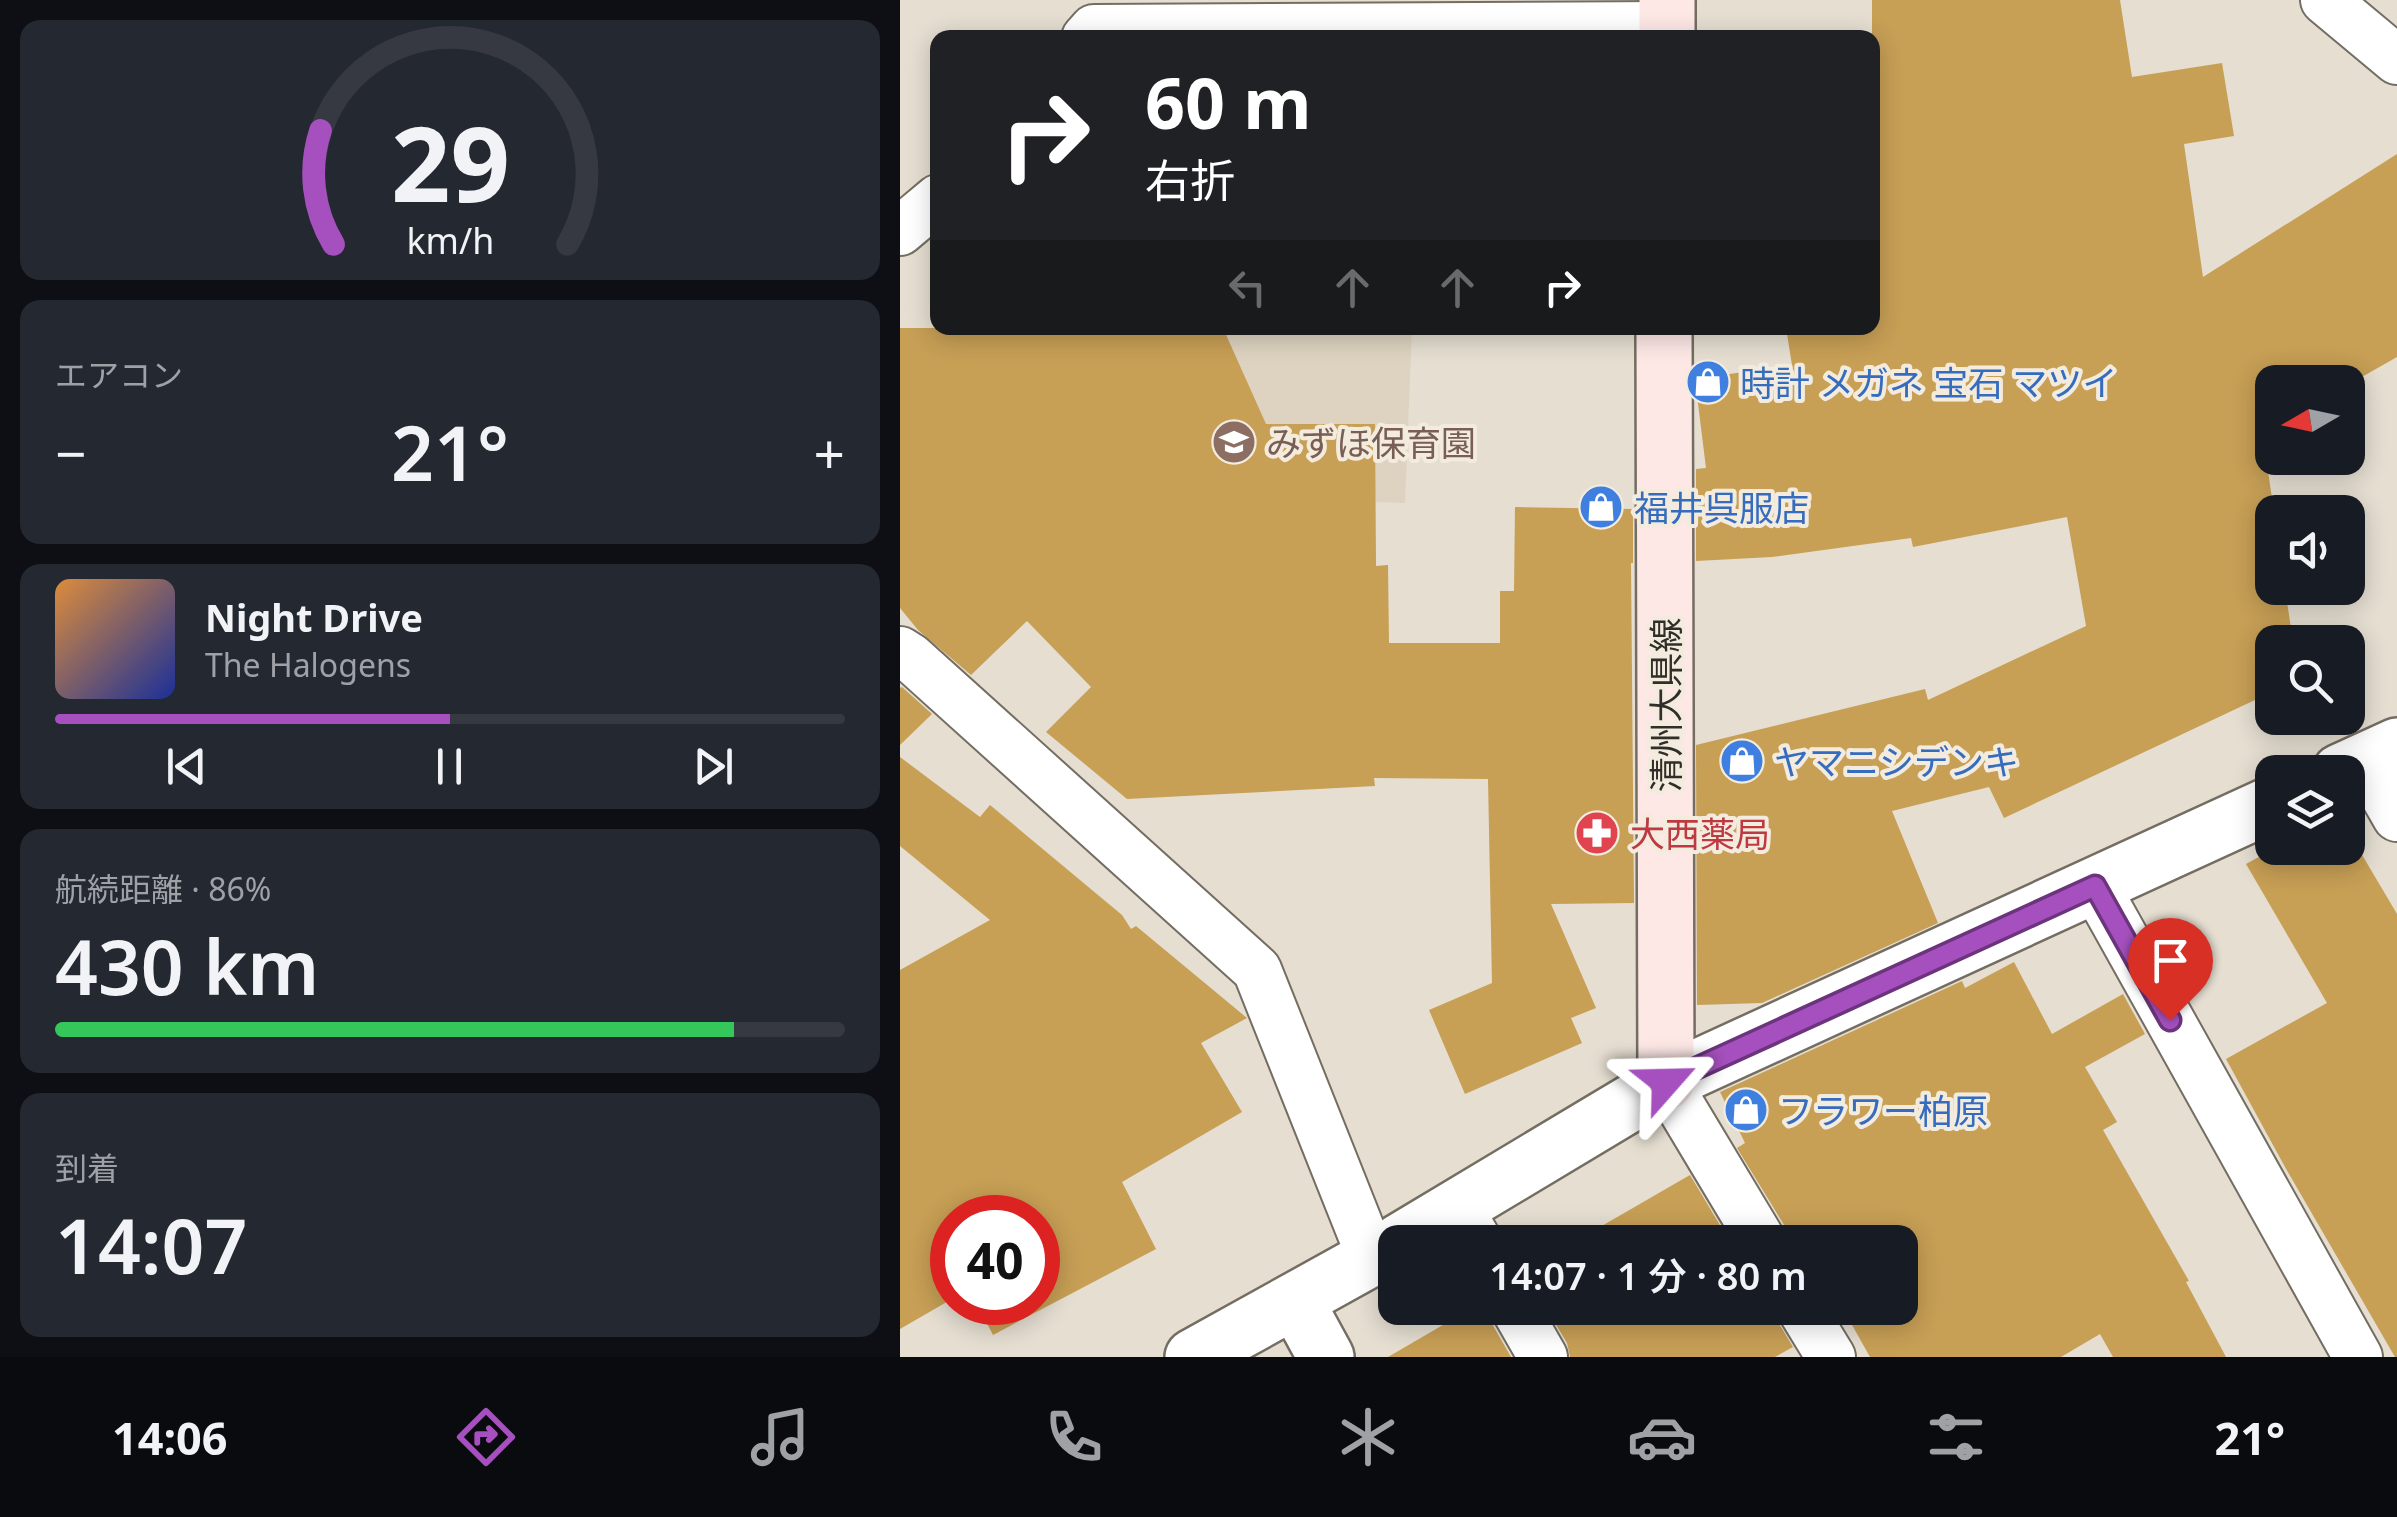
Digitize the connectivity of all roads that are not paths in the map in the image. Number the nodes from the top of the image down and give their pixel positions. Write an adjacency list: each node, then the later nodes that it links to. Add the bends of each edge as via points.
1 (2325, 0): 4 (street)
2 (1667, 21): 3 (street)
3 (1094, 30)
4 (2397, 60)
5 (930, 207): 6 (street)
6 (900, 231)
7 (1664, 335): 13 (main road, 清州大県線)
8 (900, 651): 16 (street, via 1257,970)
9 (2367, 760): 11 (street)
10 (2255, 812): 12 (street)
11 (2397, 816)
12 (2095, 886): 13 (street); 25 (street)
13 (1666, 1082): 14 (street); 15 (street)
14 (1468, 1225)
15 (1752, 1225)
16 (1378, 1226)
17 (1378, 1255): 18 (street)
18 (1296, 1302): 21 (street); 22 (street)
19 (1525, 1325): 23 (street)
20 (1812, 1325): 24 (street)
21 (1193, 1357)
22 (1326, 1357)
23 (1543, 1357)
24 (1831, 1357)
25 (2358, 1357)

